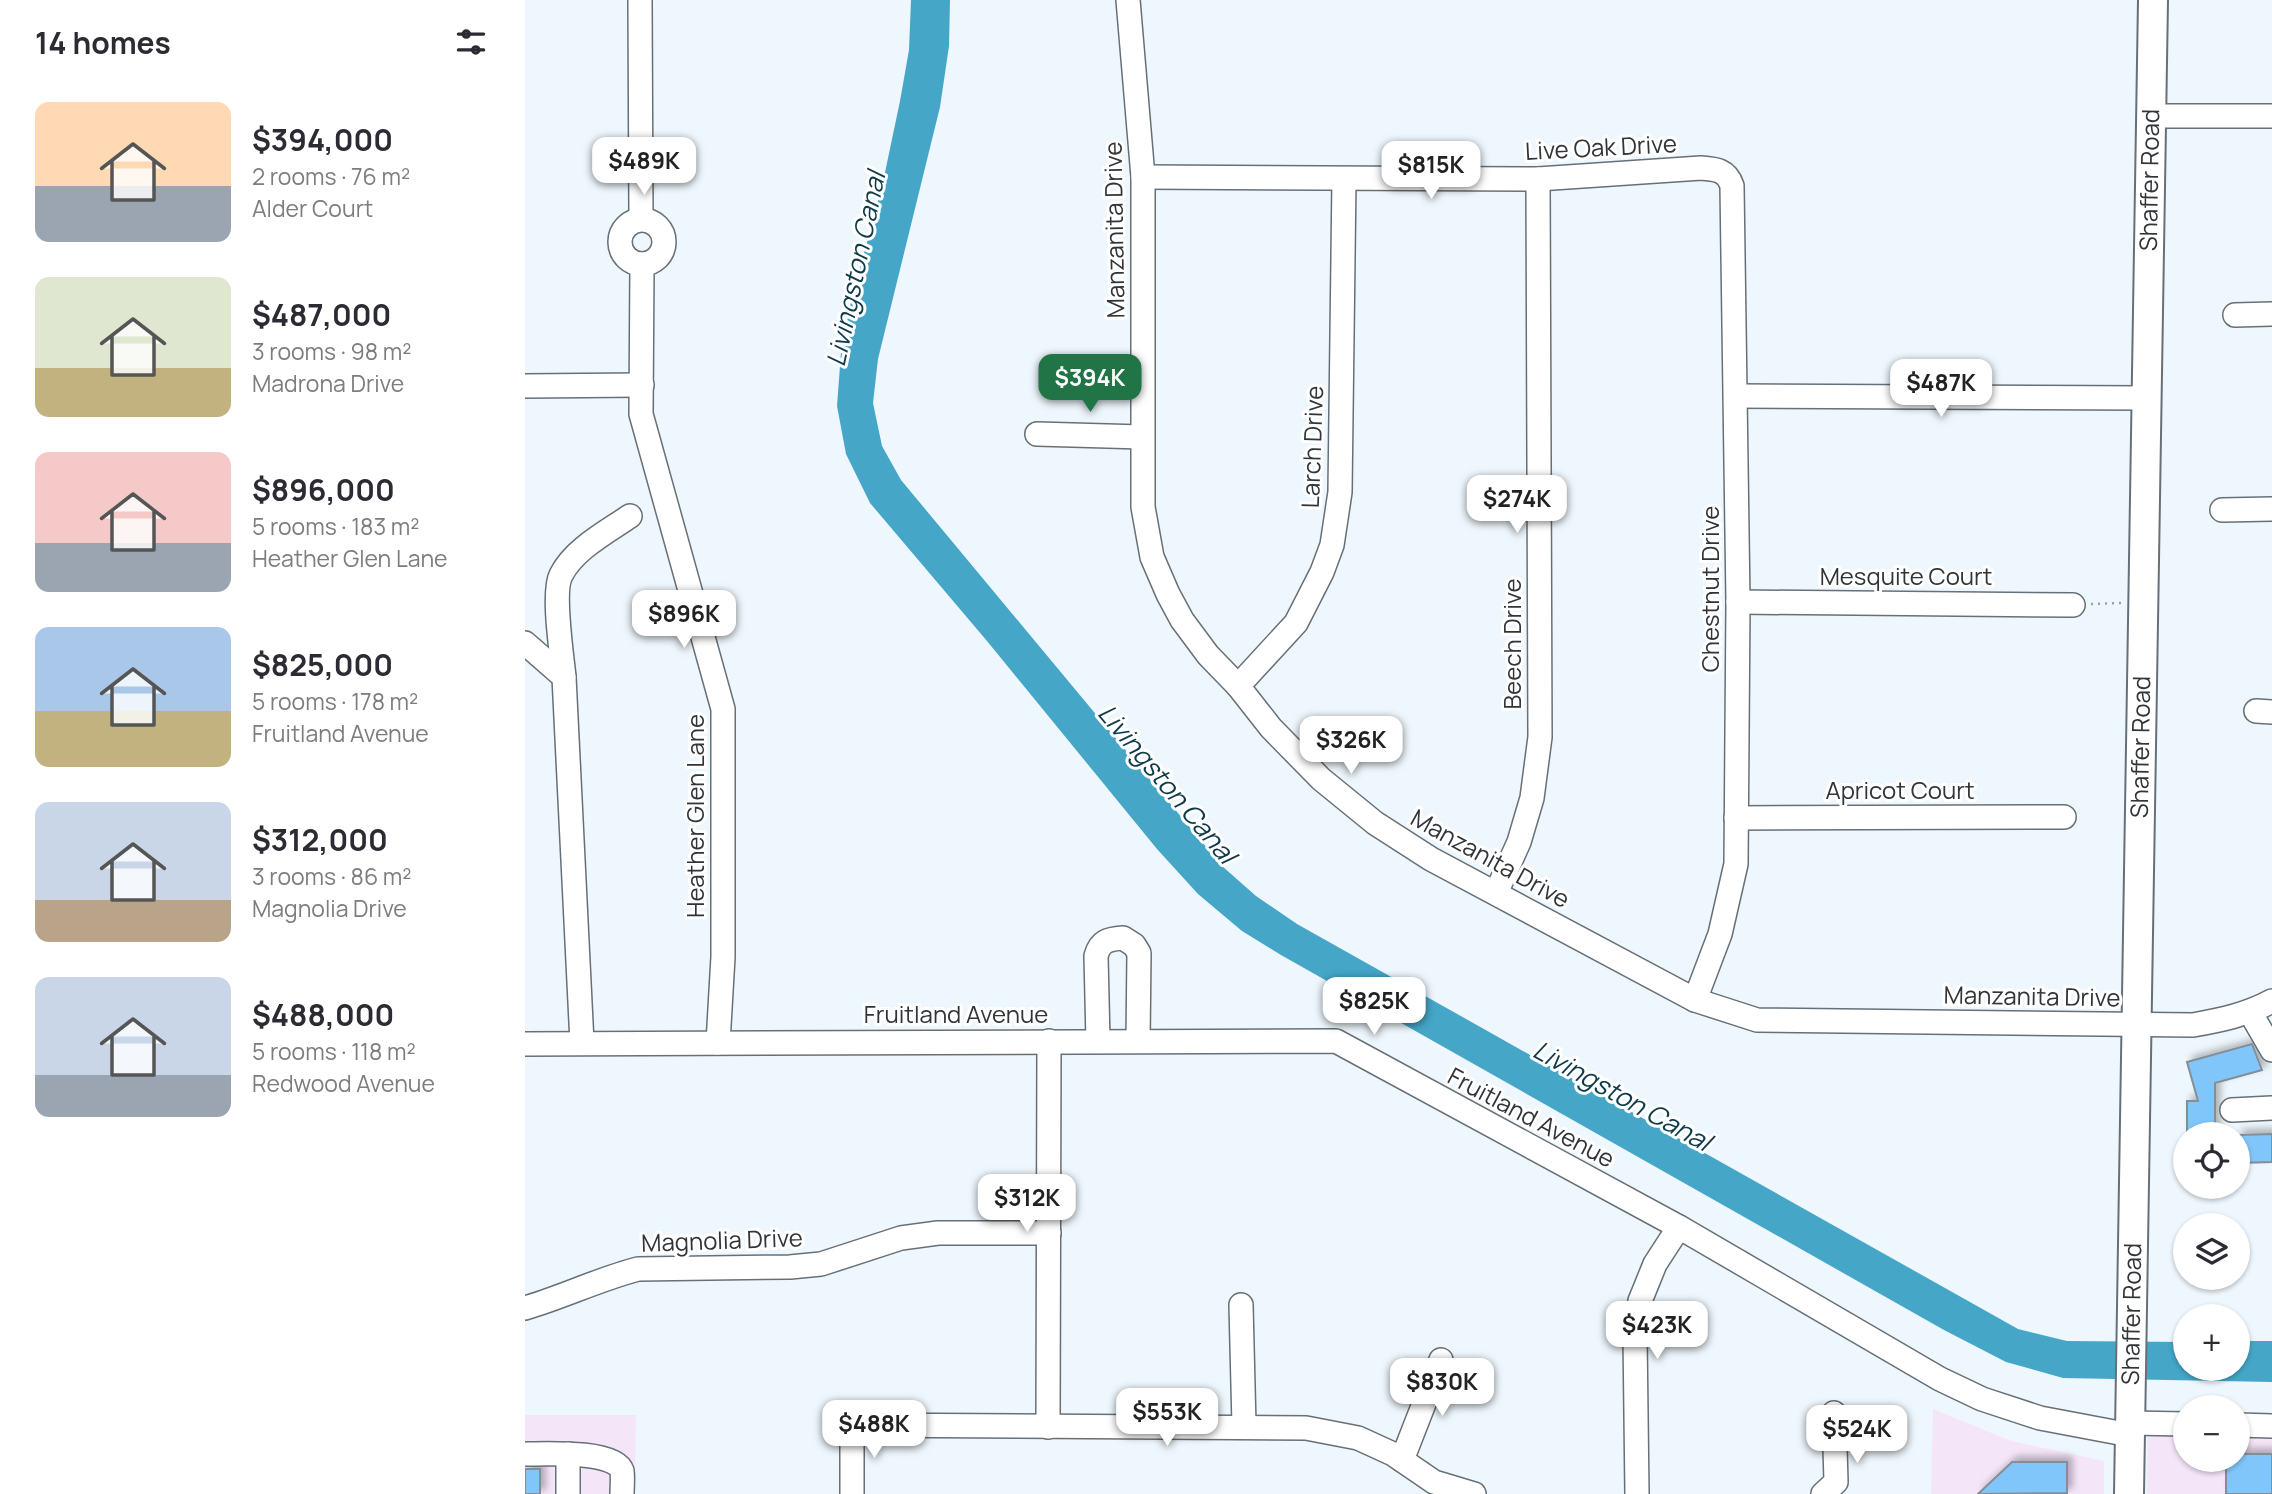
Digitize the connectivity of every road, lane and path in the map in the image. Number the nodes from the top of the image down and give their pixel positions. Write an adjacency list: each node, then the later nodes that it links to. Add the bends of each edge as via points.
1 (640, 0): 12 (street, Heather Glen Lane, via 641,219 652,221 664,237 663,250 656,259 642,264)
2 (1128, 0): 7 (street, Manzanita Drive)
3 (2153, 0): 4 (main road, Shaffer Road)
4 (2151, 116): 5 (street); 15 (main road, Shaffer Road)
5 (2272, 116)
6 (1725, 173): 8 (street, Live Oak Drive, via 1702,168); 14 (street, Chestnut Drive, via 1732,186)
7 (1143, 177): 9 (street, Live Oak Drive); 17 (street, Manzanita Drive)
8 (1538, 178): 9 (street, Live Oak Drive); 29 (street, Beech Drive, via 1540,737 1532,797 1519,842)
9 (1344, 179): 26 (street, Larch Drive, via 1338,519 1322,572 1296,623)
10 (2235, 314): 11 (street)
11 (2272, 314)
12 (642, 385): 13 (street); 37 (street, Heather Glen Lane, via 641,414 723,709 723,957)
13 (525, 386)
14 (1737, 396): 15 (street); 21 (street, Chestnut Drive)
15 (2146, 398): 22 (main road, Shaffer Road)
16 (1037, 434): 17 (street)
17 (1142, 438): 26 (street, Manzanita Drive, via 1143,508 1152,557 1182,620)
18 (2272, 509): 19 (street)
19 (2222, 510)
20 (631, 516): 25 (street, via 589,545 560,577 557,592)
21 (1738, 602): 23 (street, Mesquite Court); 28 (street, Chestnut Drive)
22 (2143, 602): 23 (path); 33 (main road, Shaffer Road)
23 (2073, 605)
24 (525, 643): 25 (street)
25 (564, 677): 39 (street)
26 (1238, 686): 29 (street, Manzanita Drive, via 1295,754 1353,806 1431,859)
27 (2064, 817): 28 (street, Apricot Court)
28 (1737, 818): 30 (street, Chestnut Drive, via 1730,899)
29 (1496, 893): 30 (street, Manzanita Drive)
30 (1695, 1000): 33 (street, Manzanita Drive, via 1757,1020)
31 (2272, 1001): 32 (street, Manzanita Drive)
32 (2250, 1012): 33 (street, Manzanita Drive, via 2193,1025); 40 (street)
33 (2136, 1024): 54 (main road, Shaffer Road)
34 (1049, 1041): 35 (street, Fruitland Avenue); 37 (street, Fruitland Avenue); 44 (street)
35 (1098, 1041): 36 (street, Fruitland Avenue); 36 (street, via 1098,947 1104,941 1123,938 1139,953)
36 (1138, 1041): 43 (street, Fruitland Avenue, via 1336,1041)
37 (718, 1043): 39 (street, Fruitland Avenue)
38 (525, 1044): 39 (street, Fruitland Avenue)
39 (582, 1044)
40 (2272, 1050)
41 (2272, 1108): 42 (street)
42 (2232, 1110)
43 (1679, 1227): 54 (street, Fruitland Avenue, via 1982,1399 2041,1418); 62 (street, via 1655,1264 1640,1301 1635,1335)
44 (1049, 1233): 46 (street, Magnolia Drive, via 938,1233 901,1238 831,1261 790,1268 638,1269); 51 (street)
45 (1241, 1306): 52 (street)
46 (525, 1308)
47 (1441, 1360): 57 (street)
48 (1834, 1413): 63 (street, via 1836,1482)
49 (2173, 1425): 54 (street, Fruitland Avenue)
50 (2250, 1425): 53 (street)
51 (1048, 1426): 52 (street); 60 (street, via 852,1425)
52 (1244, 1426): 57 (street, via 1306,1428 1358,1438)
53 (2272, 1426)
54 (2130, 1429): 64 (main road, Shaffer Road)
55 (525, 1454): 56 (street)
56 (568, 1454): 58 (street); 59 (street, via 616,1464 622,1470)
57 (1402, 1460): 61 (street, via 1434,1482)
58 (568, 1494)
59 (622, 1494)
60 (852, 1494)
61 (1474, 1494)
62 (1637, 1494)
63 (1823, 1494)
64 (2129, 1494)

